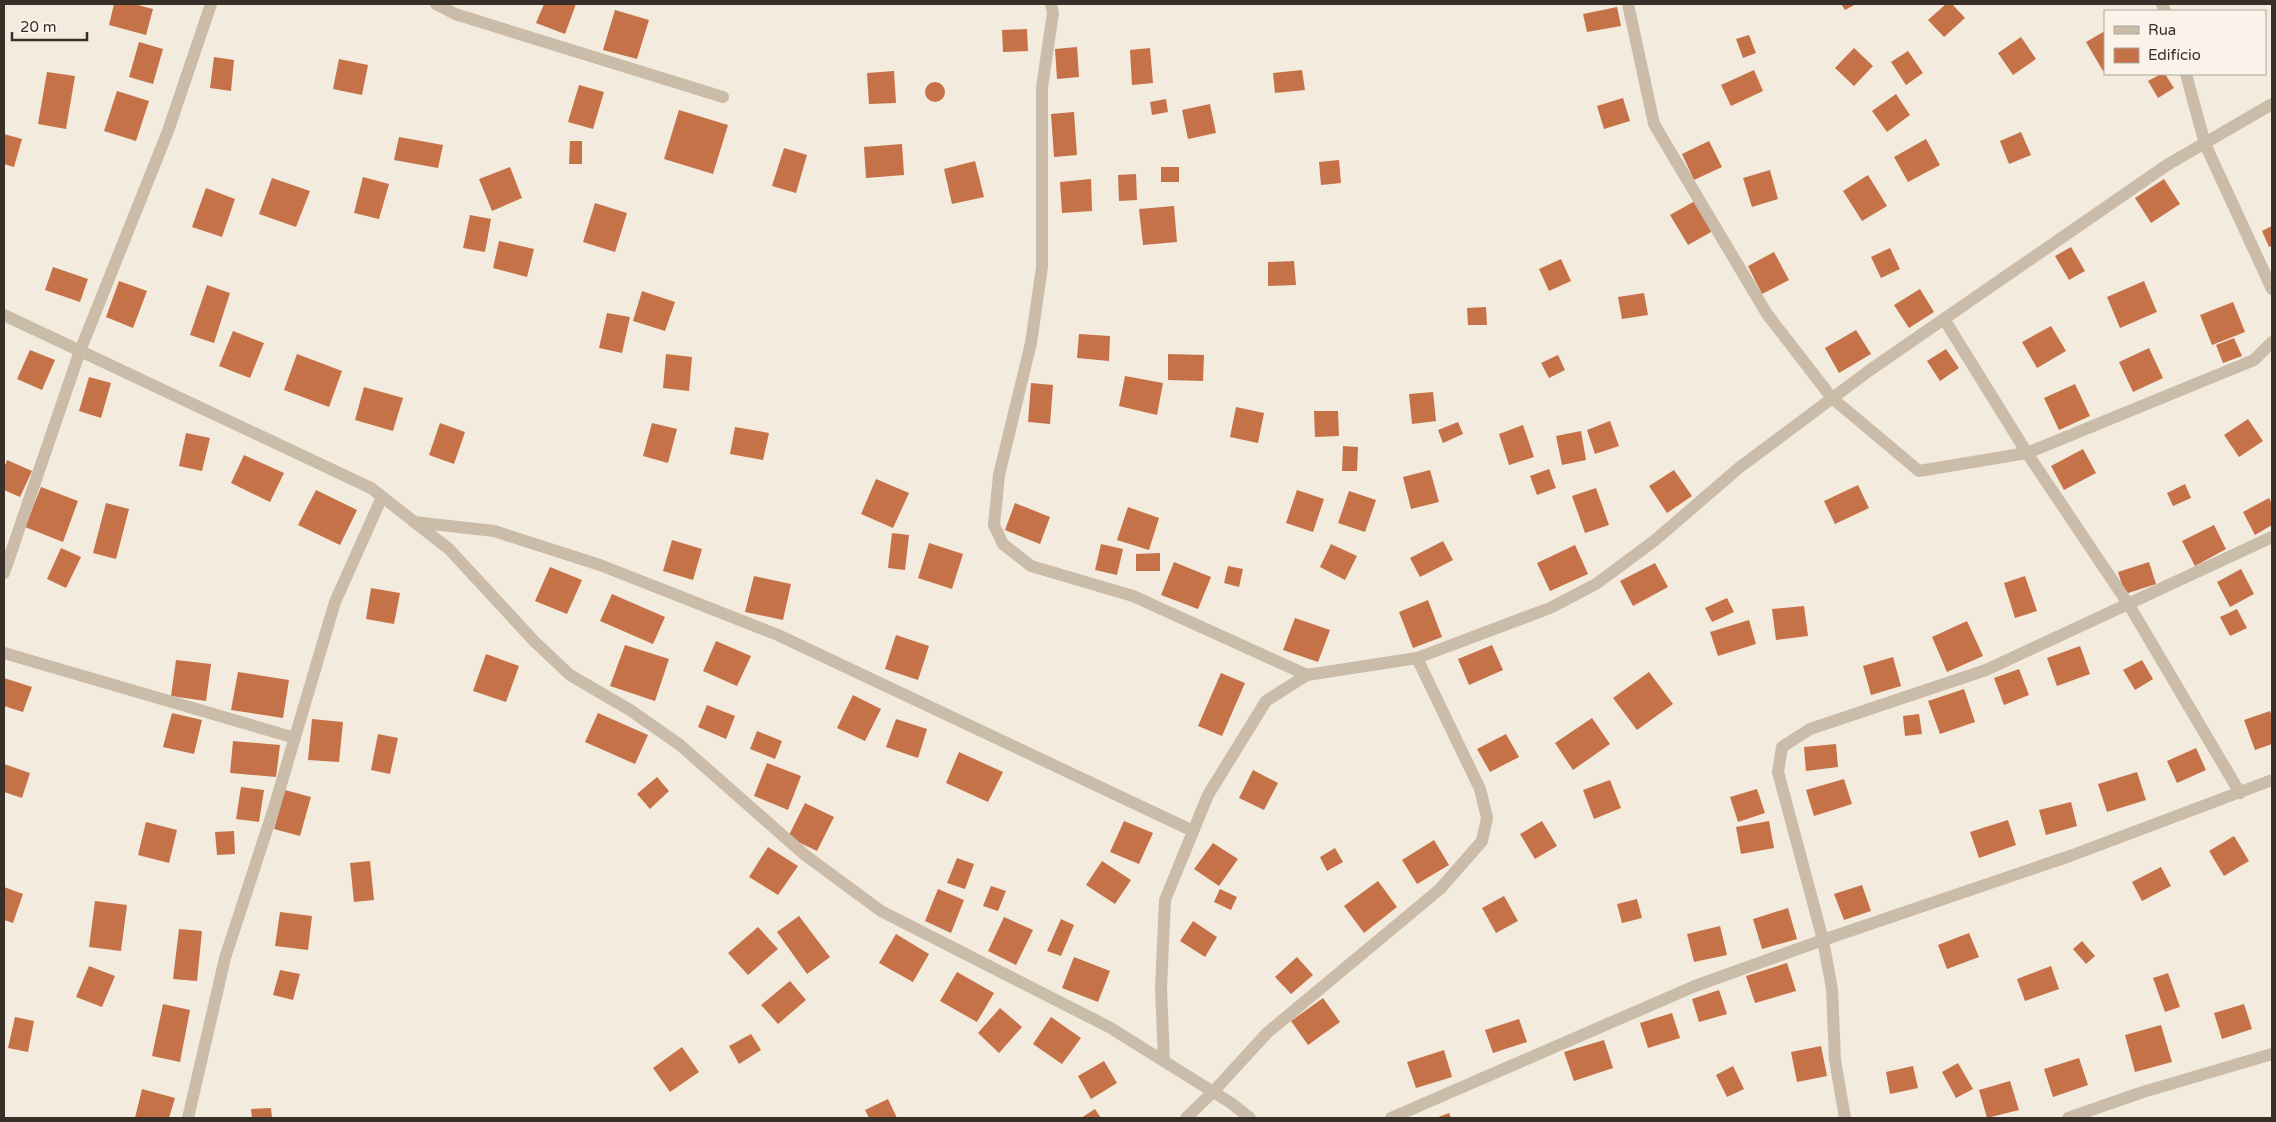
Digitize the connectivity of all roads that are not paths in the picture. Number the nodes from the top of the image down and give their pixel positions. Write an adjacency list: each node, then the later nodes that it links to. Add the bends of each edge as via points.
1 (211, 4): 13 (street, via 168,131)
2 (436, 4): 6 (street, via 455,14)
3 (1051, 4): 23 (street, via 1053,13 1042,87 1042,267 1031,343 999,475 994,525 1003,544 1032,566 1133,596)
4 (1628, 4): 14 (street, via 1654,124 1767,314)
5 (2186, 75): 8 (street)
6 (723, 97)
7 (2272, 104): 8 (street)
8 (2205, 144): 9 (street); 11 (street, via 2167,164)
9 (2272, 290)
10 (4, 315): 13 (street)
11 (1944, 319): 14 (street); 15 (street)
12 (2272, 342): 15 (street, via 2254,360)
13 (80, 351): 16 (street, via 371,488); 19 (street)
14 (1832, 398): 15 (street, via 1919,471); 22 (street, via 1740,467 1596,584 1550,608)
15 (2027, 453): 20 (street)
16 (382, 497): 17 (street); 24 (street, via 335,602)
17 (414, 522): 27 (street, via 494,531 600,565 778,635); 30 (street, via 449,549 570,676 630,710 680,745 805,855 881,910 1109,1027)
18 (2272, 537): 20 (street)
19 (4, 573)
20 (2129, 605): 26 (street); 28 (street, via 1986,670 1810,730 1782,747 1778,772)
21 (4, 653): 24 (street)
22 (1417, 658): 23 (street); 31 (street, via 1480,789 1487,818 1482,842 1440,889 1267,1033)
23 (1307, 675): 27 (street, via 1266,701 1208,795)
24 (295, 738): 32 (street, via 226,958)
25 (2272, 780): 26 (street)
26 (2240, 793): 28 (street, via 2070,856)
27 (1193, 831): 30 (street, via 1165,900 1161,988)
28 (1823, 940): 35 (street, via 1695,986); 36 (street, via 1832,988 1835,1060)
29 (2272, 1054): 37 (street)
30 (1164, 1061): 31 (street)
31 (1214, 1092): 33 (street); 34 (street)
32 (188, 1118)
33 (1186, 1118)
34 (1250, 1118)
35 (1391, 1118)
36 (1845, 1118)
37 (2068, 1118)

